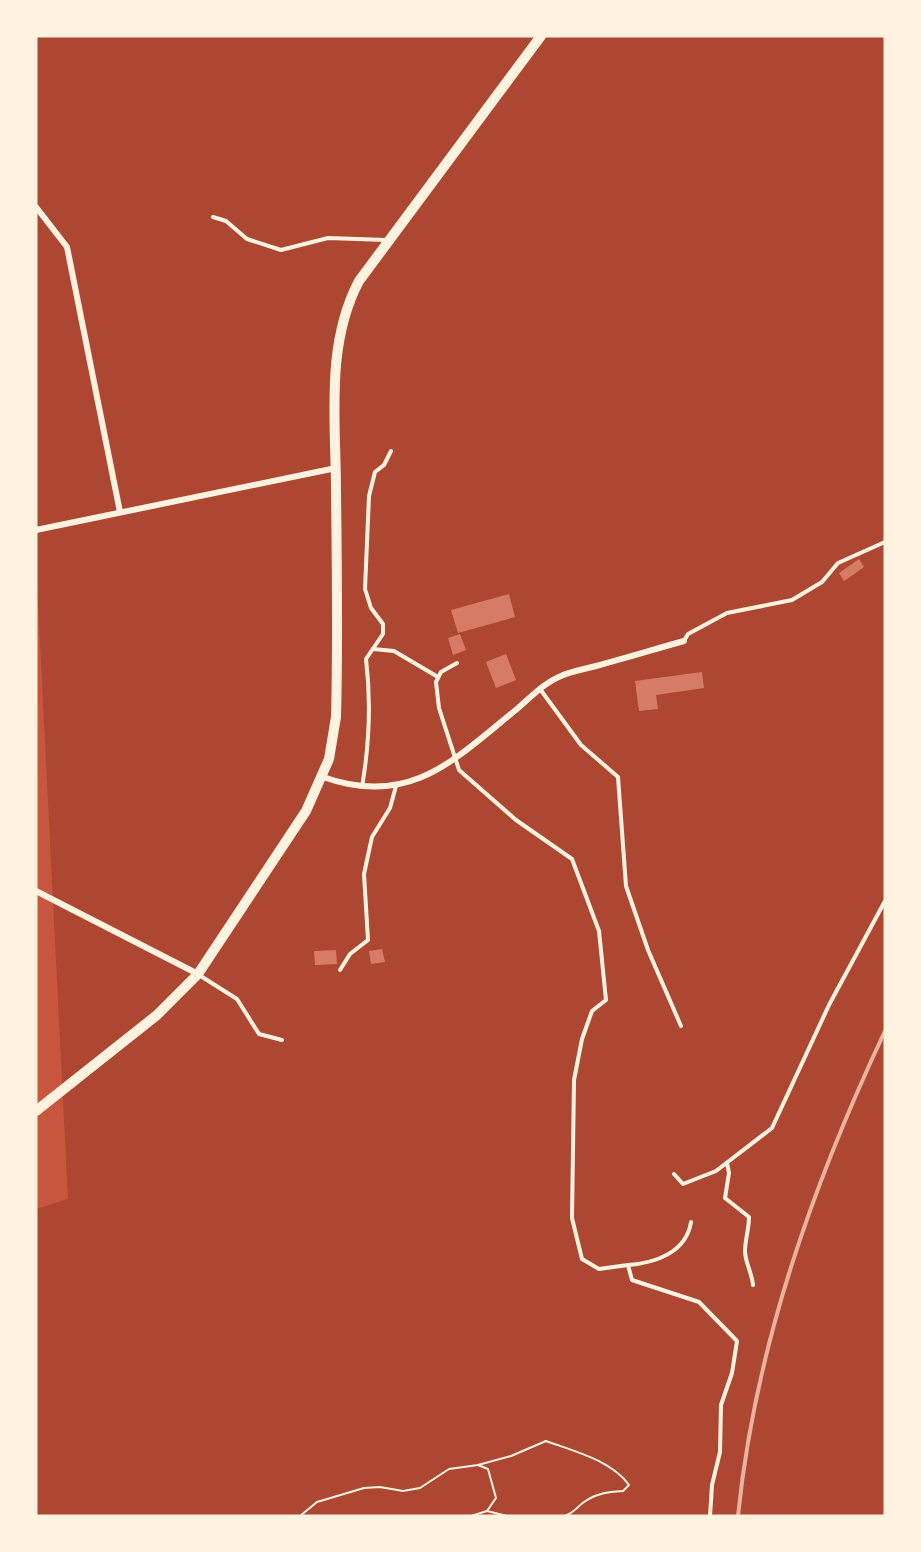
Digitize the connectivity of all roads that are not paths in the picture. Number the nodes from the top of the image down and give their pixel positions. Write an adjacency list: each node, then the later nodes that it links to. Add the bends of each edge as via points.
1 (541, 36): 4 (main road)
2 (36, 207): 7 (street, via 67,247)
3 (213, 217): 4 (lane, via 226,221 247,239 281,250 328,238)
4 (387, 240): 6 (main road, via 358,280 339,328)
5 (391, 451): 11 (lane, via 375,472 369,496 366,588 371,608 383,624 383,634)
6 (336, 468): 7 (street); 16 (main road, via 336,717)
7 (120, 512): 8 (street)
8 (36, 530)
9 (885, 542): 10 (lane, via 838,563 822,582 792,600 727,613 688,634)
10 (684, 641): 14 (street, via 561,676)
11 (374, 649): 13 (lane, via 394,651); 18 (lane, via 366,659 369,685)
12 (457, 663): 13 (lane)
13 (438, 677): 15 (lane, via 439,708)
14 (540, 690): 15 (street); 23 (lane, via 582,745 618,777 626,886 648,951)
15 (457, 758): 17 (street, via 422,778); 29 (lane, via 459,770 516,820 572,859 599,930 606,1000 592,1011 574,1080 572,1218 582,1259 599,1269)
16 (323, 777): 18 (street); 22 (main road, via 294,833)
17 (396, 786): 18 (street); 21 (lane, via 390,808 372,837 364,874 368,940 350,954)
18 (362, 788)
19 (36, 891): 22 (street)
20 (885, 901): 26 (lane, via 829,1005 772,1128)
21 (340, 970)
22 (198, 974): 24 (lane, via 237,999 259,1034); 25 (main road, via 157,1015)
23 (681, 1026)
24 (282, 1040)
25 (36, 1111)
26 (727, 1163): 27 (lane, via 682,1184); 30 (lane, via 725,1198 749,1217 745,1252)
27 (674, 1174)
28 (691, 1222): 29 (lane, via 689,1233 666,1257)
29 (628, 1265): 31 (lane, via 632,1280 699,1302 737,1341 721,1405 720,1452)
30 (753, 1284)
31 (710, 1516)

